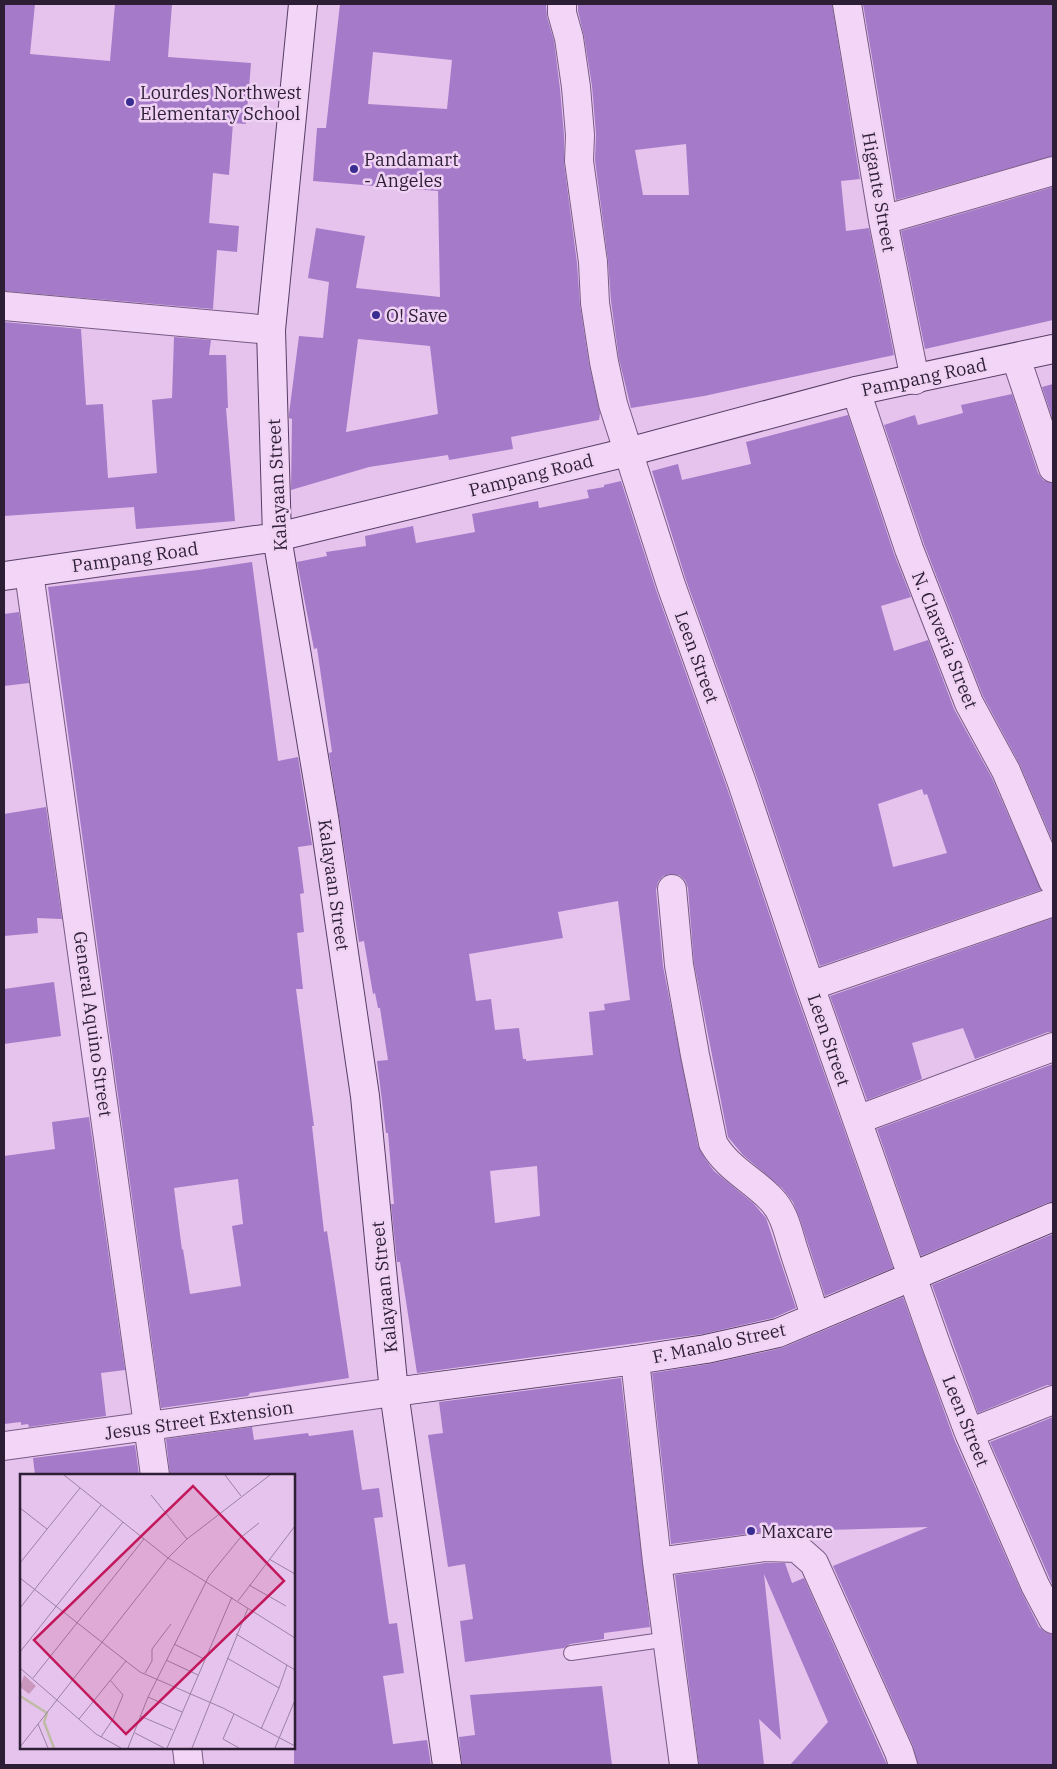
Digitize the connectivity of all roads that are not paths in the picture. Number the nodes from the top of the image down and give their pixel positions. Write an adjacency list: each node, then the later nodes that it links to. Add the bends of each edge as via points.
1 (303, 4): 7 (street, Kalayaan Street)
2 (562, 4): 12 (street, Leen Street, via 576,87 579,160 593,262 595,303 613,404)
3 (847, 4): 5 (street, Higante Street)
4 (1053, 171): 5 (street)
5 (883, 220): 10 (street, Higante Street)
6 (4, 306): 7 (street)
7 (271, 330): 14 (street, Kalayaan Street)
8 (1053, 349): 9 (street, Pampang Road)
9 (1016, 358): 10 (street, Pampang Road); 13 (street)
10 (915, 380): 11 (street, Pampang Road)
11 (856, 392): 12 (street, Pampang Road); 16 (street, N. Claveria Street, via 909,549 969,703 1006,771)
12 (628, 452): 14 (street, Pampang Road); 19 (street, Leen Street)
13 (1053, 468)
14 (277, 537): 15 (street, Pampang Road); 26 (street, Kalayaan Street, via 324,817 365,1096)
15 (17, 574): 28 (street, General Aquino Street)
16 (1053, 881)
17 (672, 889): 24 (street, via 679,965 713,1143 729,1164 779,1209)
18 (1053, 902): 19 (street)
19 (810, 986): 21 (street, Leen Street)
20 (1053, 1047): 21 (street)
21 (857, 1120): 23 (street, Leen Street)
22 (1053, 1217): 23 (street, F. Manalo Street)
23 (912, 1276): 24 (street, F. Manalo Street); 29 (street, Leen Street)
24 (815, 1317): 25 (street, F. Manalo Street, via 778,1334)
25 (635, 1360): 26 (street, F. Manalo Street); 32 (street)
26 (394, 1392): 28 (street, Jesus Street Extension); 39 (street, Kalayaan Street)
27 (1053, 1400): 29 (street)
28 (149, 1426): 30 (street, Jesus Street Extension); 31 (street, General Aquino Street)
29 (969, 1433): 33 (street, Leen Street)
30 (4, 1446)
31 (154, 1474)
32 (657, 1562): 35 (street); 41 (street, via 764,1547 797,1548 814,1563)
33 (1044, 1581): 34 (street, Leen Street)
34 (1053, 1619)
35 (669, 1639): 36 (lane); 40 (street)
36 (571, 1653)
37 (187, 1749): 38 (street)
38 (189, 1765)
39 (447, 1765)
40 (684, 1765)
41 (903, 1765)

